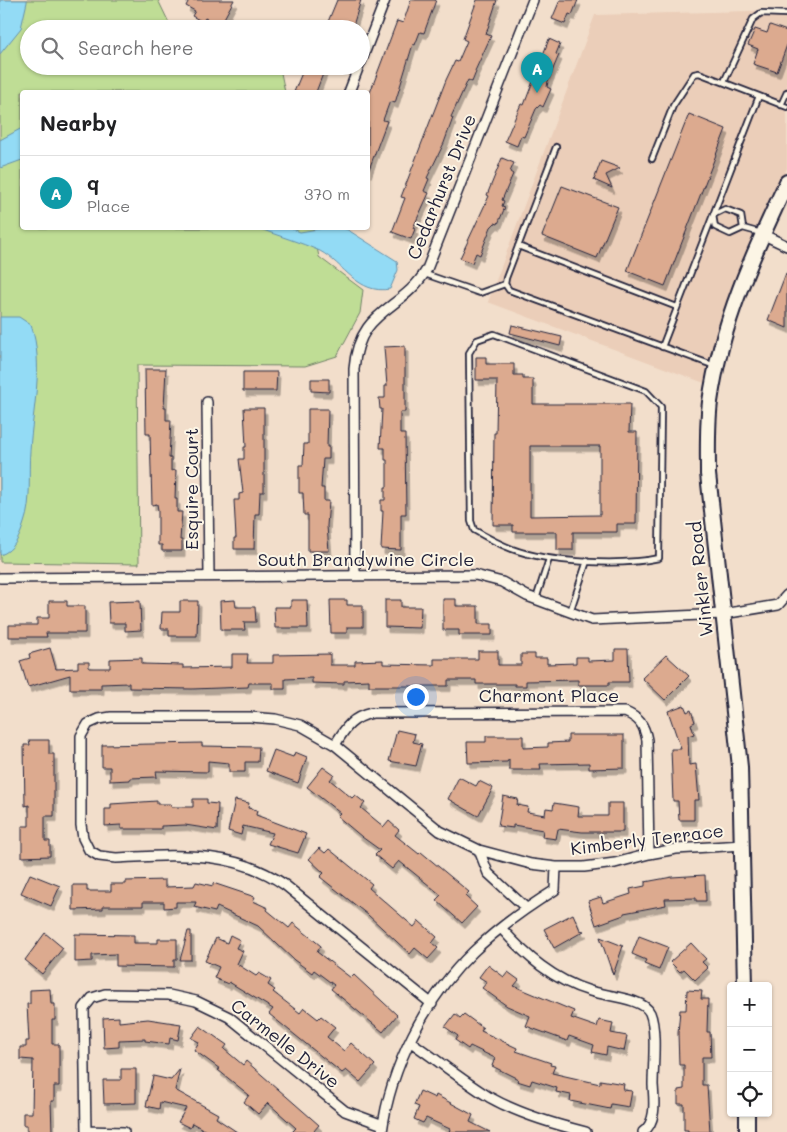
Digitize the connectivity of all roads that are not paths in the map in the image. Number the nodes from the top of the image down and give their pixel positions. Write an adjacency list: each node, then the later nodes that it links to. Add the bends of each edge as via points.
1 (385, 0): 4 (street)
2 (534, 0): 20 (street, Cedarhurst Drive)
3 (787, 14): 6 (lane, via 762,13 752,19)
4 (370, 39)
5 (356, 75): 7 (street)
6 (724, 82): 9 (lane); 13 (lane, via 699,73 689,78 673,106)
7 (350, 90)
8 (787, 92): 10 (lane)
9 (759, 96): 10 (lane); 15 (lane)
10 (781, 105): 11 (lane)
11 (787, 107)
12 (556, 147): 18 (lane)
13 (652, 159)
14 (787, 182): 17 (street, Winkler Road)
15 (713, 215): 16 (lane, via 715,227 730,234); 16 (lane, via 724,209 741,215); 22 (lane)
16 (743, 228): 17 (lane)
17 (762, 234): 19 (street); 24 (street, Winkler Road, via 732,307)
18 (518, 246): 21 (lane); 22 (lane)
19 (787, 246)
20 (425, 274): 21 (lane, via 480,293); 29 (street, Cedarhurst Drive, via 411,291 371,321 355,357)
21 (505, 284): 23 (lane, via 509,290)
22 (678, 307): 23 (lane)
23 (662, 347): 24 (lane)
24 (716, 367): 34 (street, Winkler Road, via 708,432 708,474)
25 (207, 402): 28 (street, Esquire Court)
26 (549, 559): 27 (lane); 27 (lane, via 512,550 474,530 470,522 469,352 477,340 494,334 646,391 661,407 659,558); 32 (lane)
27 (587, 561): 33 (lane)
28 (209, 576): 29 (street, South Brandywine Circle); 30 (street, South Brandywine Circle)
29 (355, 576): 32 (street, South Brandywine Circle, via 475,575 502,582)
30 (0, 578)
31 (786, 597): 34 (street, South Brandywine Circle, via 778,605)
32 (536, 599): 33 (street, South Brandywine Circle)
33 (570, 612): 34 (street, South Brandywine Circle, via 592,620)
34 (723, 614): 36 (street, Winkler Road, via 740,767)
35 (336, 745): 37 (street, via 440,831); 38 (street, Charmont Place, via 350,723 359,716 372,713 625,712 637,717 645,728); 43 (street, via 312,730 275,719 98,719 88,724 81,736 83,838 89,850 99,856 217,857 259,868 285,884)
36 (743, 845): 38 (street, Kimberly Terrace); 42 (street, Winkler Road)
37 (479, 850): 39 (street); 40 (street, via 488,873)
38 (649, 854): 39 (street, Kimberly Terrace, via 615,863)
39 (556, 867): 40 (street, Kimberly Terrace, via 555,890)
40 (526, 908): 41 (street, Kimberly Terrace)
41 (501, 928): 43 (street, Kimberly Terrace, via 473,952); 50 (street, via 529,958 564,981 590,991 640,1002 649,1011 654,1103 648,1129)
42 (745, 982)
43 (432, 1004): 44 (street, Kimberly Terrace)
44 (411, 1042): 46 (street, Kimberly Terrace, via 398,1072); 49 (street, via 502,1103 542,1120)
45 (747, 1117): 51 (street)
46 (382, 1129): 47 (street, Carmelle Drive, via 345,1111 252,1033 219,1011 196,1001 169,995 105,994 92,998 84,1008)
47 (86, 1132): 48 (street)
48 (124, 1132)
49 (586, 1132)
50 (644, 1132)
51 (747, 1132)

